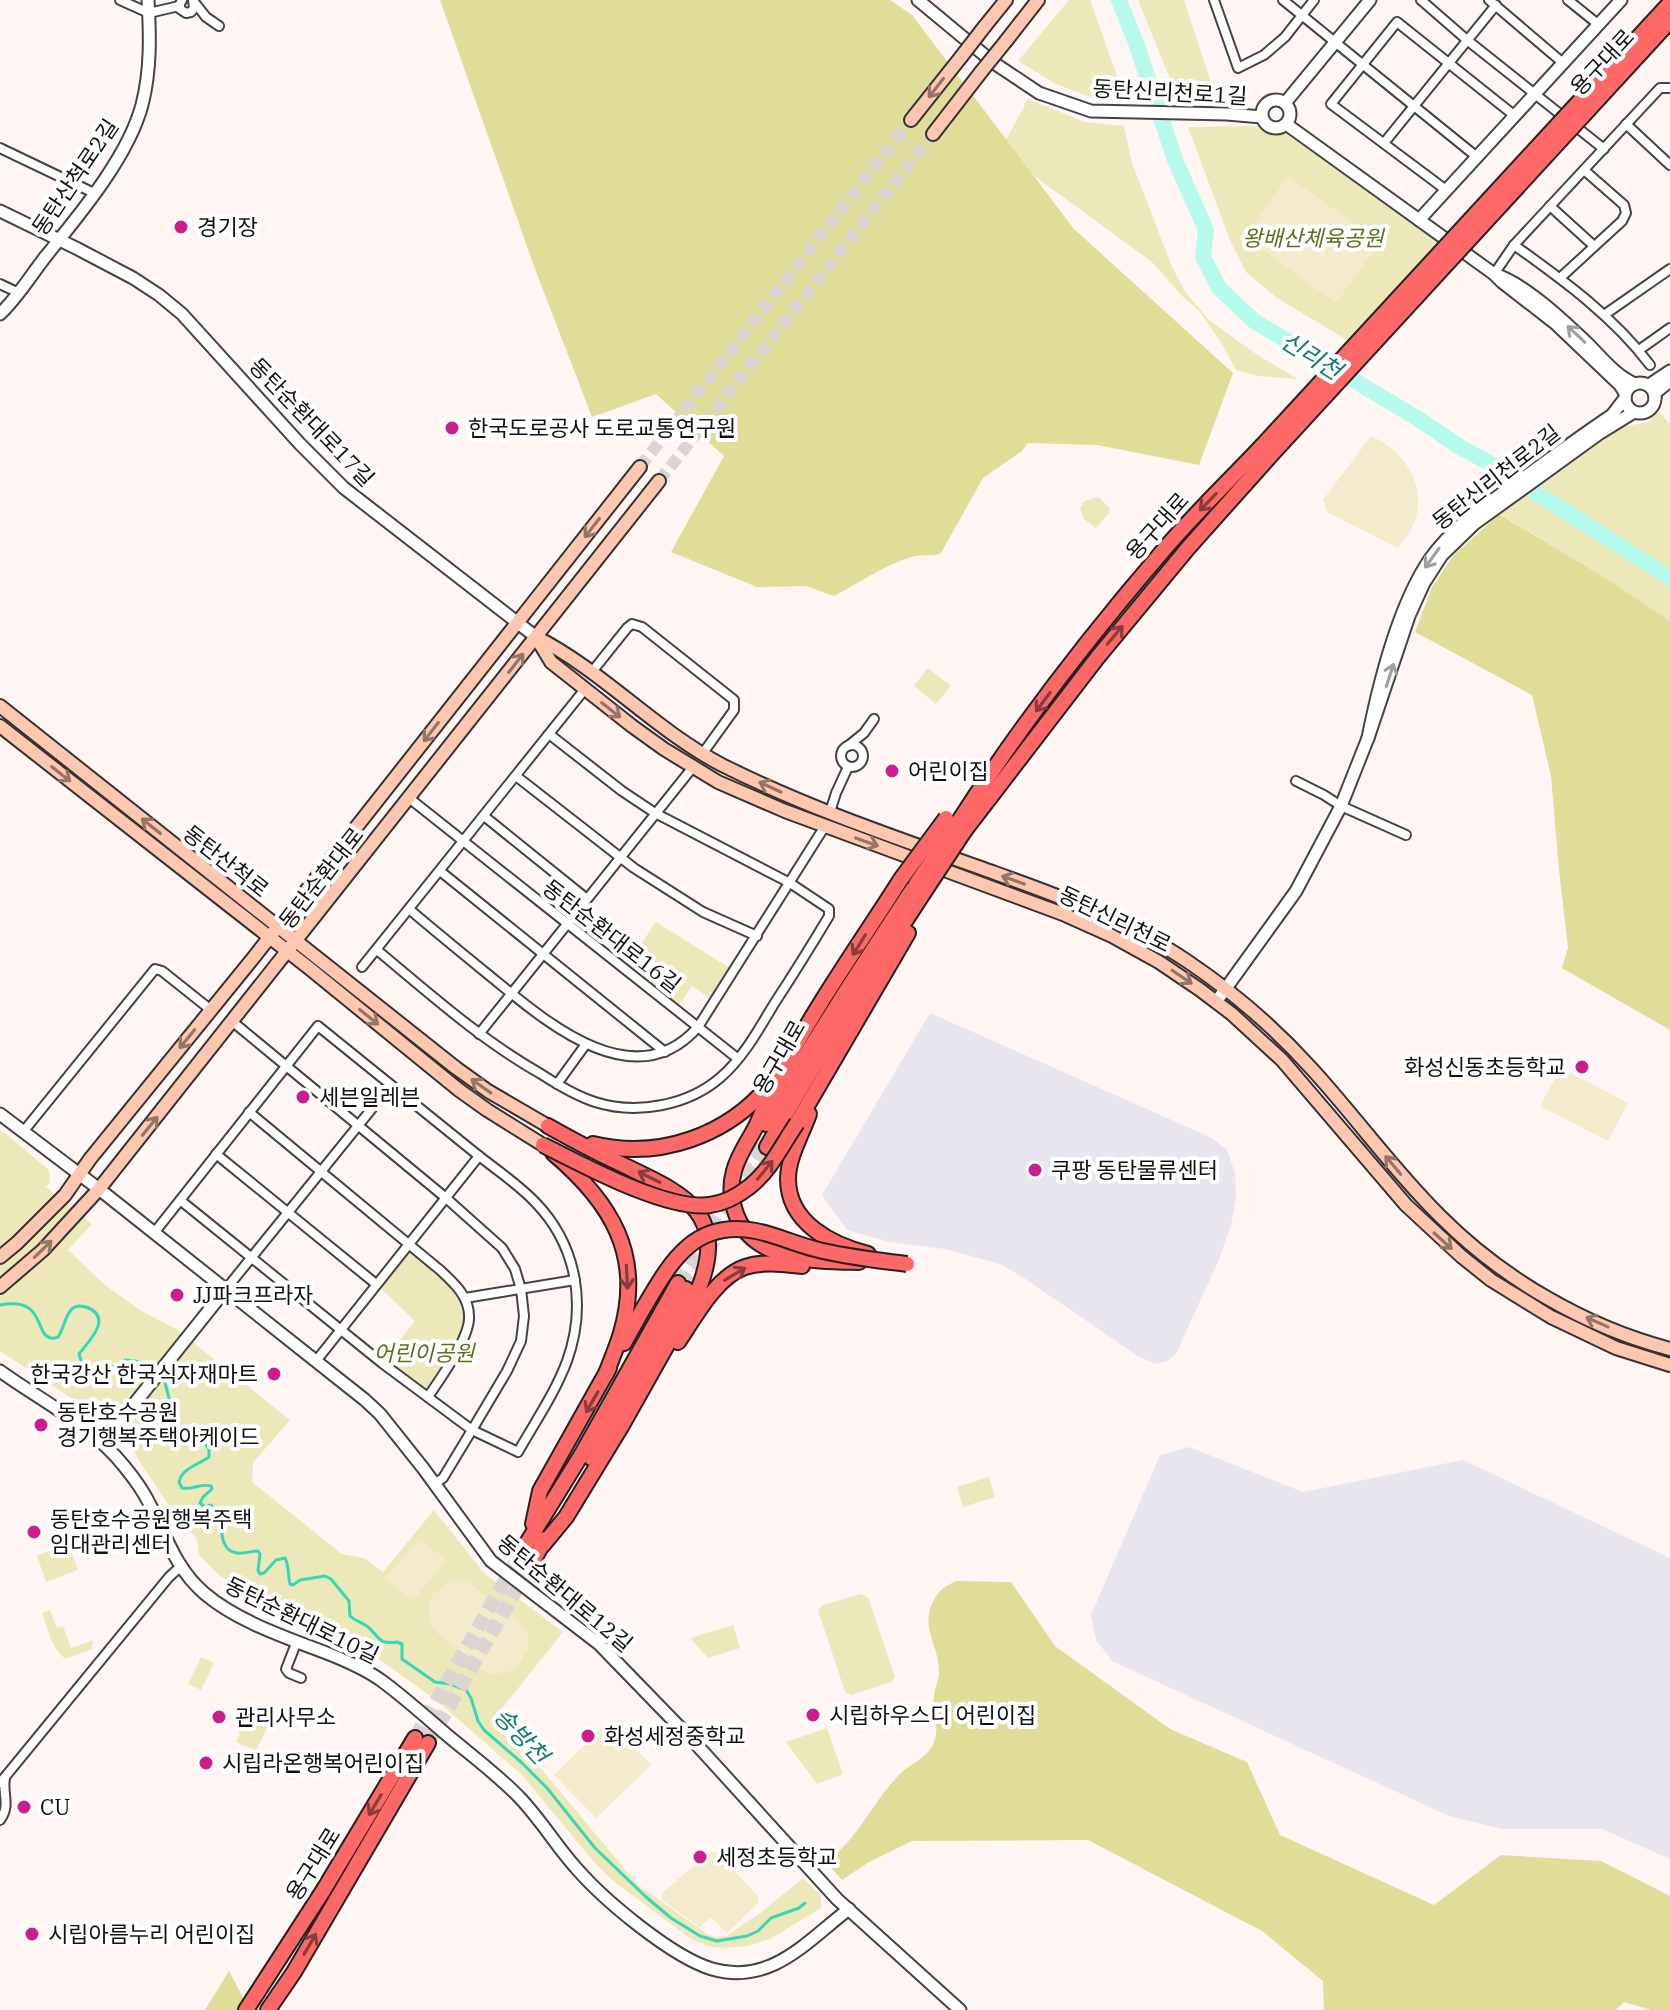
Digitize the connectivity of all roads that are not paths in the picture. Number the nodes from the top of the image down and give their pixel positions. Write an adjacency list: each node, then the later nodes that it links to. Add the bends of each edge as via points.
1 (120, 0): 18 (street)
2 (148, 0): 18 (street, 동탄산척로2길)
3 (918, 0): 33 (street, 동탄신리천로1길, via 1039,93 1091,111)
4 (1006, 0): 34 (main road, one-way to 34, bridge)
5 (1038, 0): 37 (main road, bridge)
6 (1283, 0): 19 (street)
7 (1314, 0): 19 (street)
8 (1370, 0): 24 (street, 동탄신리천로1길)
9 (1421, 0): 23 (street)
10 (1568, 0): 21 (street)
11 (1621, 0): 21 (street)
12 (1660, 0): 17 (main road)
13 (1216, 1): 19 (street, via 1238,68 1264,55)
14 (181, 3): 16 (street, via 184,12); 18 (street)
15 (1492, 3): 23 (street); 26 (street)
16 (193, 5): 22 (street)
17 (1670, 5): 69 (highway, 용구대로, bridge)
18 (149, 13): 45 (street, 동탄산척로2길, via 150,56 142,104 127,142)
19 (1302, 15): 24 (street)
20 (1670, 21): 69 (highway, 용구대로, bridge)
21 (1599, 25): 26 (street)
22 (219, 26)
23 (1467, 40): 25 (street); 29 (street)
24 (1336, 43): 27 (street); 30 (street, 동탄신리천로1길)
25 (1449, 63): 27 (street, via 1397,22); 31 (street); 32 (street)
26 (1563, 63): 29 (street)
27 (1363, 65): 31 (street); 38 (street, via 1331,104)
28 (1670, 88): 36 (street, via 1660,88)
29 (1536, 93): 32 (street); 40 (street)
30 (1285, 103): 33 (street, 동탄신리천로1길, via 1269,102); 35 (street, via 1290,111)
31 (1414, 106): 38 (street); 41 (street)
32 (1515, 116): 41 (street)
33 (1262, 117): 35 (street, 동탄신리천로1길, via 1270,127)
34 (911, 120)
35 (1286, 124): 48 (street)
36 (1626, 124): 40 (street); 42 (street)
37 (933, 134)
38 (1384, 143): 44 (street)
39 (0, 148): 45 (street)
40 (1604, 149): 43 (street)
41 (1477, 157): 44 (street)
42 (1670, 165)
43 (1584, 170): 46 (street); 51 (street, via 1624,205 1626,213)
44 (1446, 190): 48 (street)
45 (94, 193): 49 (street, 동탄산척로2길)
46 (1550, 206): 50 (street); 51 (street)
47 (0, 211): 49 (street, 동탄순환대로17길)
48 (1419, 220): 53 (street)
49 (59, 240): 56 (street, 동탄산척로2길); 72 (street, 동탄순환대로17길, via 133,278 182,314 344,488)
50 (1514, 245): 53 (street); 54 (street)
51 (1594, 246): 54 (street)
52 (1670, 269): 58 (street)
53 (1494, 274): 64 (street, one-way to 53, via 1623,379 1539,301); 65 (street, via 1568,334)
54 (1560, 278): 58 (street)
55 (0, 284): 56 (street)
56 (19, 293): 57 (street, 동탄산척로2길)
57 (0, 314)
58 (1604, 315): 60 (street)
59 (1670, 328): 60 (street)
60 (1639, 350): 61 (street)
61 (1650, 365)
62 (1670, 371): 64 (street, via 1649,385)
63 (1670, 381): 66 (street)
64 (1640, 384): 65 (street, via 1627,389); 66 (street, via 1652,390)
65 (1625, 396): 67 (street); 68 (street, 동탄신리천로2길)
66 (1654, 399): 67 (street, via 1647,411)
67 (1634, 412): 68 (street, 동탄신리천로2길)
68 (1596, 430): 90 (street, 동탄신리천로2길, via 1491,506 1449,548 1424,583)
69 (1267, 450): 88 (highway, 용구대로)
70 (640, 467): 72 (main road, 동탄순환대로, one-way to 72)
71 (659, 481): 73 (main road, 동탄순환대로)
72 (518, 622): 73 (street, 동탄순환대로17길); 105 (main road, 동탄순환대로, one-way to 105)
73 (536, 637): 74 (main road, 동탄신리천로); 75 (main road, 동탄신리천로, via 551,662); 89 (main road, 동탄순환대로, one-way to 73)
74 (591, 673): 83 (main road, 동탄신리천로); 83 (street, via 627,628 642,627 734,700 734,710)
75 (585, 689): 80 (street); 84 (main road, 동탄신리천로, one-way to 84)
76 (0, 706): 105 (main road, 동탄산척로, one-way to 76)
77 (874, 719): 79 (street)
78 (0, 726): 107 (main road, 동탄산척로, one-way to 107)
79 (864, 733): 81 (street); 82 (street)
80 (549, 734): 86 (street); 92 (street)
81 (848, 746): 82 (street); 85 (street, via 841,758)
82 (861, 750): 85 (street, via 861,763)
83 (703, 753): 91 (main road, 동탄신리천로, one-way to 83)
84 (693, 767): 92 (street); 94 (main road, 동탄신리천로)
85 (848, 767): 91 (street)
86 (516, 776): 93 (street); 98 (street)
87 (1296, 781): 90 (street)
88 (988, 788): 95 (highway); 95 (highway, 용구대로)
89 (409, 798): 97 (street, 동탄순환대로16길); 108 (main road, 동탄순환대로)
90 (1341, 806): 96 (street); 114 (street, 동탄신리천로2길, via 1296,891)
91 (830, 812): 94 (main road); 114 (main road, 동탄신리천로, one-way to 91, via 1160,944 1090,908)
92 (655, 813): 98 (street); 100 (street)
93 (484, 816): 97 (street); 102 (street)
94 (825, 826): 100 (street); 117 (main road, 동탄신리천로, one-way to 117, via 1080,921 1136,948)
95 (960, 827): 101 (highway, 용구대로, bridge); 126 (highway, one-way to 126, bridge, via 901,879)
96 (1406, 835)
97 (464, 841): 99 (street); 104 (street, 동탄순환대로16길)
98 (620, 858): 102 (street); 106 (street, via 703,912)
99 (440, 871): 103 (street); 111 (street)
100 (790, 883): 106 (street); 124 (street, via 829,909 829,916)
101 (925, 888): 127 (highway); 136 (highway, 용구대로, via 829,1016 792,1077)
102 (587, 899): 104 (street)
103 (409, 909): 109 (street); 116 (street)
104 (567, 923): 111 (street); 120 (street, 동탄순환대로16길)
105 (278, 927): 107 (main road, 동탄순환대로); 108 (main road, 동탄산척로)
106 (757, 936): 120 (street)
107 (269, 938): 110 (main road, 동탄산척로); 113 (main road, 동탄순환대로)
108 (296, 941): 110 (main road, 동탄순환대로); 133 (main road, 동탄산척로, one-way to 108, via 456,1068)
109 (377, 950): 112 (street); 121 (street)
110 (287, 952): 115 (main road, 동탄순환대로); 137 (main road, 동탄산척로, one-way to 137, via 459,1090)
111 (543, 954): 116 (street); 123 (street)
112 (362, 967)
113 (240, 974): 115 (main road, via 253,982); 118 (main road, 동탄순환대로)
114 (1226, 989): 117 (street, 동탄신리천로2길); 160 (main road, 동탄신리천로, one-way to 114, via 1572,1311 1471,1244 1420,1196 1291,1047)
115 (255, 993): 119 (main road, 동탄순환대로)
116 (512, 993): 121 (street); 122 (street)
117 (1216, 1002): 162 (main road, 동탄신리천로, one-way to 162, via 1282,1060 1406,1205 1491,1280 1616,1348)
118 (211, 1010): 134 (street, via 155,969); 135 (main road, 동탄순환대로, one-way to 135)
119 (233, 1022): 125 (street); 140 (main road, 동탄순환대로, one-way to 119)
120 (698, 1027): 123 (street); 124 (street, 동탄순환대로16길)
121 (479, 1034): 128 (street)
122 (586, 1044): 123 (street, via 619,1055); 128 (street)
123 (665, 1052)
124 (737, 1058): 128 (street, via 722,1076 698,1091 646,1108 592,1101)
125 (286, 1066): 129 (street, via 318,1026); 130 (street); 132 (street)
126 (780, 1072): 133 (highway, via 733,1118 685,1142 618,1148 595,1145); 151 (highway, via 735,1168 732,1196 745,1230 758,1242 797,1259)
127 (824, 1074): 137 (highway, one-way to 127, bridge, via 664,1199 711,1205 738,1195 765,1172); 151 (highway, via 791,1162 791,1197 812,1228 826,1237)
128 (557, 1084)
129 (391, 1085): 132 (street); 139 (street)
130 (249, 1112): 138 (street); 141 (street)
131 (0, 1114): 134 (street, 동탄순환대로12길)
132 (358, 1125): 141 (street); 144 (street)
133 (548, 1126): 166 (highway, one-way to 133, via 699,1288 709,1253 707,1237 696,1210 676,1192)
134 (23, 1132): 142 (street, 동탄순환대로12길)
135 (106, 1139): 140 (main road, via 105,1148); 142 (main road, 동탄순환대로)
136 (762, 1144)
137 (543, 1145): 164 (highway, one-way to 164, via 599,1199 626,1256 627,1306)
138 (216, 1154): 145 (street); 146 (street)
139 (479, 1156): 144 (street); 152 (street, via 549,1218 567,1248)
140 (124, 1158): 143 (main road, 동탄순환대로)
141 (321, 1171): 146 (street); 148 (street)
142 (79, 1174): 143 (street, 동탄순환대로12길); 149 (main road, 동탄순환대로, via 65,1195)
143 (99, 1189): 147 (street, 동탄순환대로12길); 155 (main road, 동탄순환대로, one-way to 143)
144 (446, 1198): 148 (street); 157 (street, via 502,1248)
145 (180, 1200): 147 (street); 150 (street)
146 (288, 1212): 150 (street); 153 (street)
147 (154, 1233): 156 (street, 동탄순환대로12길)
148 (409, 1244): 153 (street); 158 (street)
149 (0, 1257)
150 (251, 1257): 156 (street); 159 (street)
151 (907, 1264): 164 (highway, bridge, via 814,1249 756,1231 716,1231 675,1258); 166 (highway, one-way to 151, via 703,1304 744,1267)
152 (575, 1280): 157 (street); 167 (street, via 577,1307 567,1360 518,1452)
153 (376, 1284): 159 (street)
154 (682, 1286): 170 (highway)
155 (0, 1287)
156 (226, 1289): 161 (street, 동탄순환대로12길); 168 (street)
157 (521, 1289): 158 (street); 167 (street, via 521,1341)
158 (465, 1298): 165 (street, via 466,1331)
159 (340, 1329): 161 (street); 165 (street)
160 (1670, 1349)
161 (316, 1361): 169 (street, 동탄순환대로12길, via 380,1414)
162 (1670, 1365)
163 (0, 1371): 168 (street, 동탄순환대로10길)
164 (606, 1374): 170 (highway, one-way to 170, via 540,1491)
165 (428, 1397): 167 (street)
166 (622, 1425): 170 (highway, via 566,1517)
167 (472, 1430): 169 (street)
168 (103, 1443): 172 (street, 동탄순환대로10길, via 147,1499)
169 (434, 1484): 177 (street, 동탄순환대로12길, via 491,1561 599,1644)
170 (536, 1541): 171 (highway)
171 (526, 1559)
172 (180, 1567): 173 (street, 동탄순환대로10길, via 223,1607); 175 (street)
173 (297, 1641): 174 (street, via 286,1669); 177 (street, 동탄순환대로10길, via 382,1681 512,1790 610,1902 700,1965 743,1973 768,1966 793,1955)
174 (301, 1678)
175 (3, 1780): 176 (street, via 6,1810)
176 (0, 1820)
177 (849, 1909): 180 (street, 동탄순환대로12길)
178 (246, 2010): 179 (highway, 용구대로, one-way to 178, via 421,1741)
179 (268, 2010)
180 (960, 2010)

